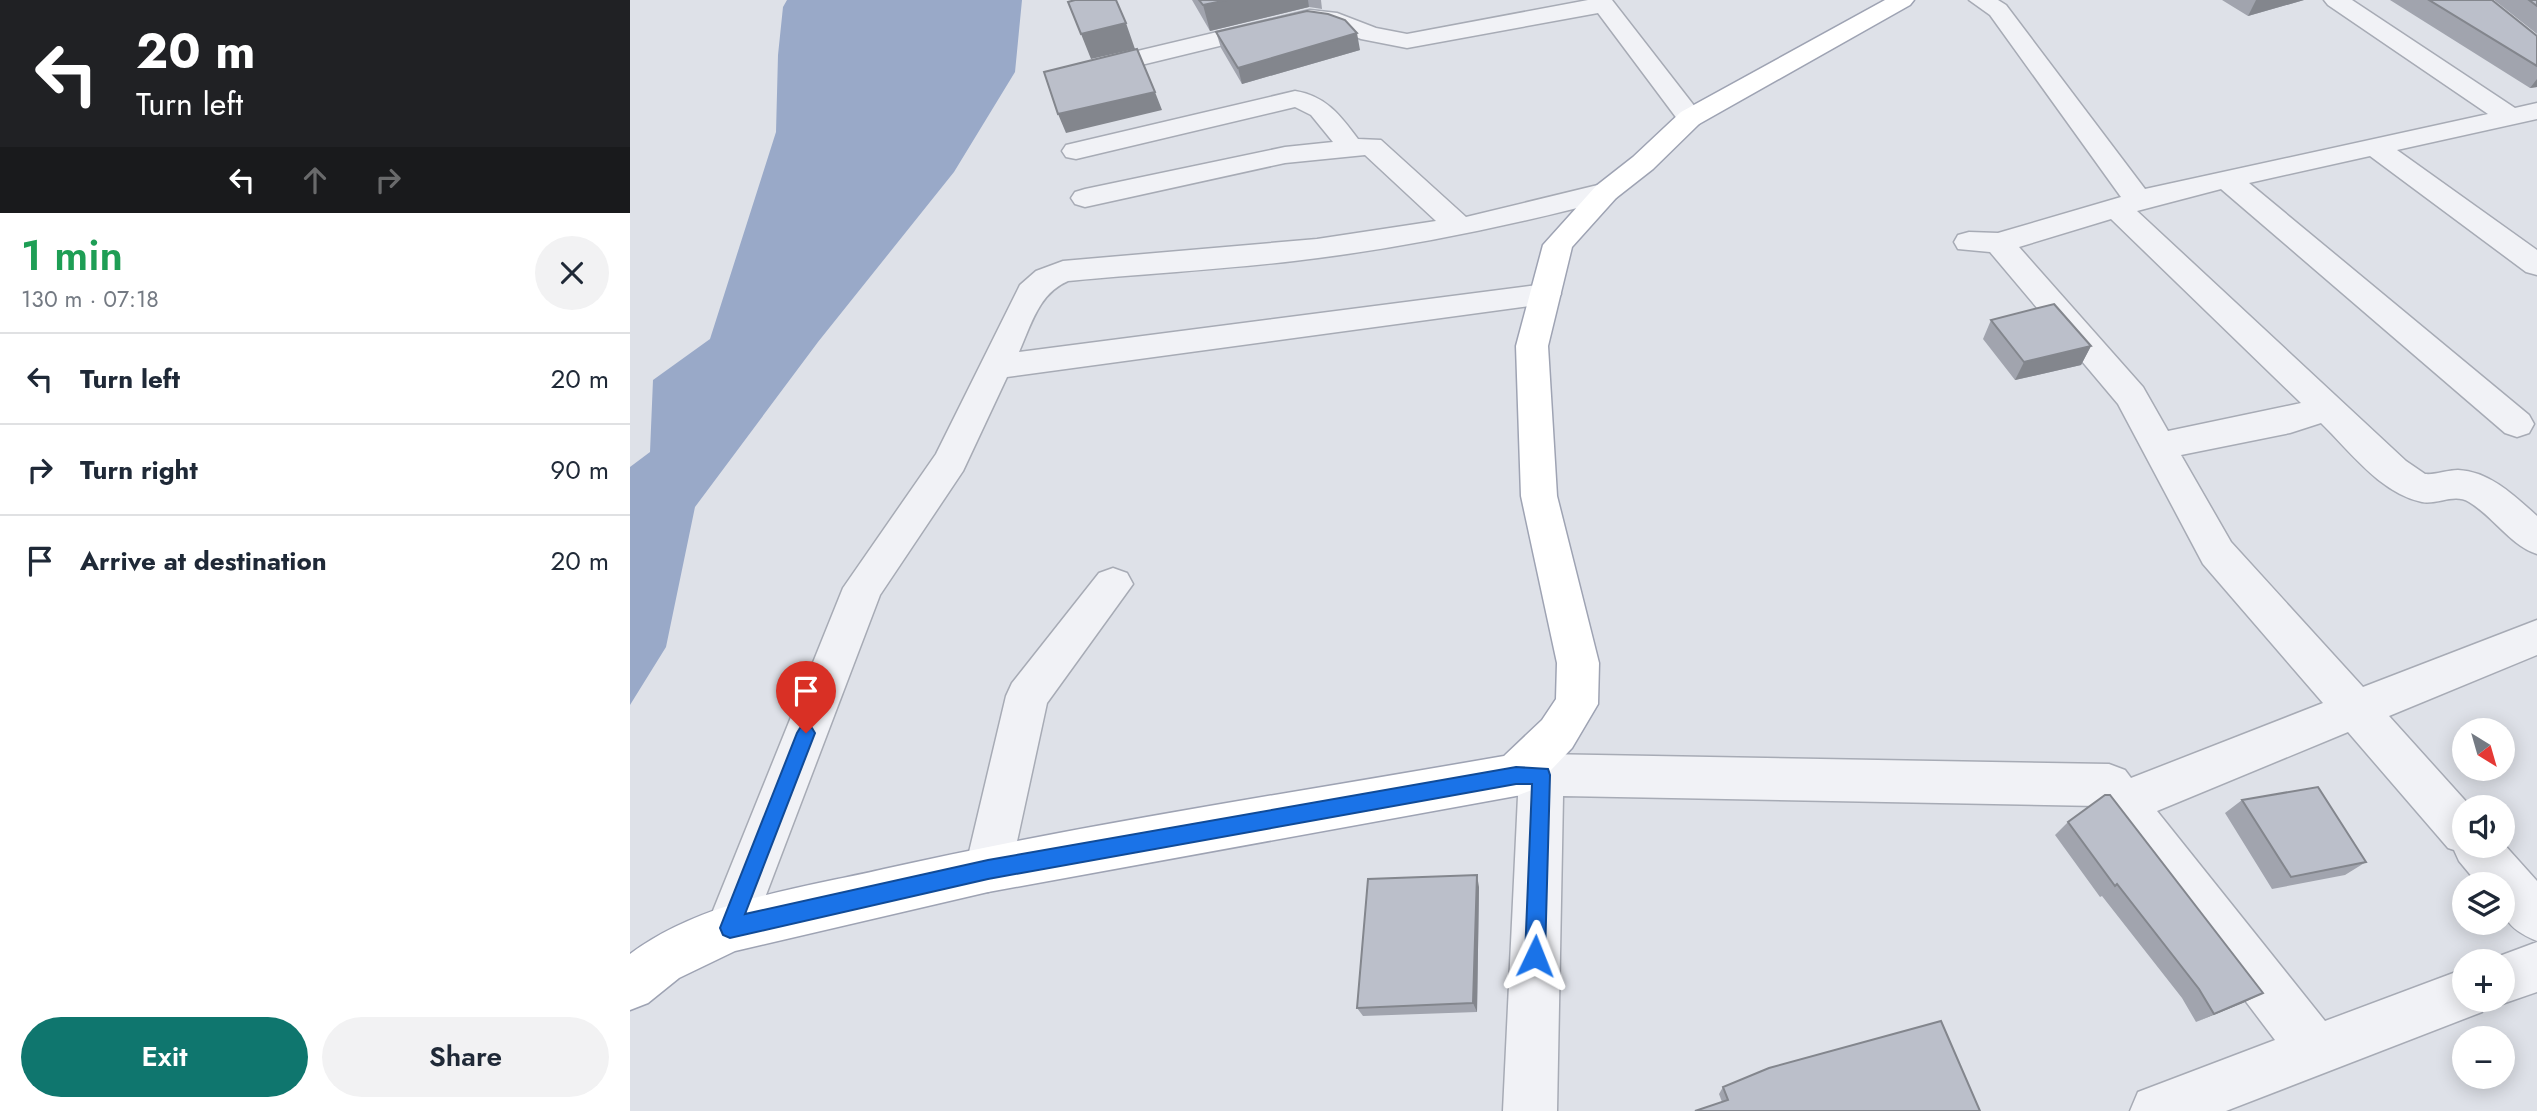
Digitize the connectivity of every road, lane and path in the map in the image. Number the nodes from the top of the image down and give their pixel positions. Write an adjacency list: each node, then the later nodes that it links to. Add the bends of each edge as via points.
1 (1902, 0): 7 (main road)
2 (1981, 0): 14 (street, via 1997,9)
3 (2336, 0): 6 (street)
4 (1602, 3): 5 (street, via 1407,41 1310,16); 7 (street)
5 (1097, 68)
6 (2524, 114): 8 (street)
7 (1690, 118): 12 (main road)
8 (2375, 147): 11 (street); 16 (street)
9 (1352, 148): 10 (street, via 1315,104 1304,99); 13 (street, via 1285,155); 15 (street, via 1371,145)
10 (1076, 151)
11 (2226, 179): 14 (street); 20 (street)
12 (1606, 192): 15 (street); 17 (main road, via 1558,245)
13 (1086, 198)
14 (2127, 204): 19 (street); 21 (street, via 1984,242 2131,396)
15 (1460, 228): 18 (street, via 1317,249 1063,271 1031,292)
16 (2537, 265)
17 (1545, 294): 18 (street); 26 (main road, via 1532,346 1539,496 1578,663 1577,704)
18 (996, 367): 32 (street, via 950,461 863,588)
19 (2326, 408): 21 (street, via 2290,420); 22 (street, via 2411,485 2428,490 2458,484 2474,488)
20 (2517, 424)
21 (2158, 446): 25 (street, via 2217,553)
22 (2537, 539)
23 (1113, 584): 30 (street, via 1027,696)
24 (2537, 637): 25 (street)
25 (2357, 709): 27 (street); 28 (street)
26 (1529, 775): 27 (street, via 2109,785); 30 (main road); 38 (street)
27 (2123, 803): 37 (street)
28 (2452, 818)
29 (2486, 858): 31 (street)
30 (988, 869): 32 (main road)
31 (2537, 916)
32 (730, 928): 35 (main road, via 662,961)
33 (2537, 967): 34 (street)
34 (2515, 975)
35 (630, 985)
36 (2452, 998): 37 (street)
37 (2314, 1049): 39 (street)
38 (1530, 1111)
39 (2157, 1111)

